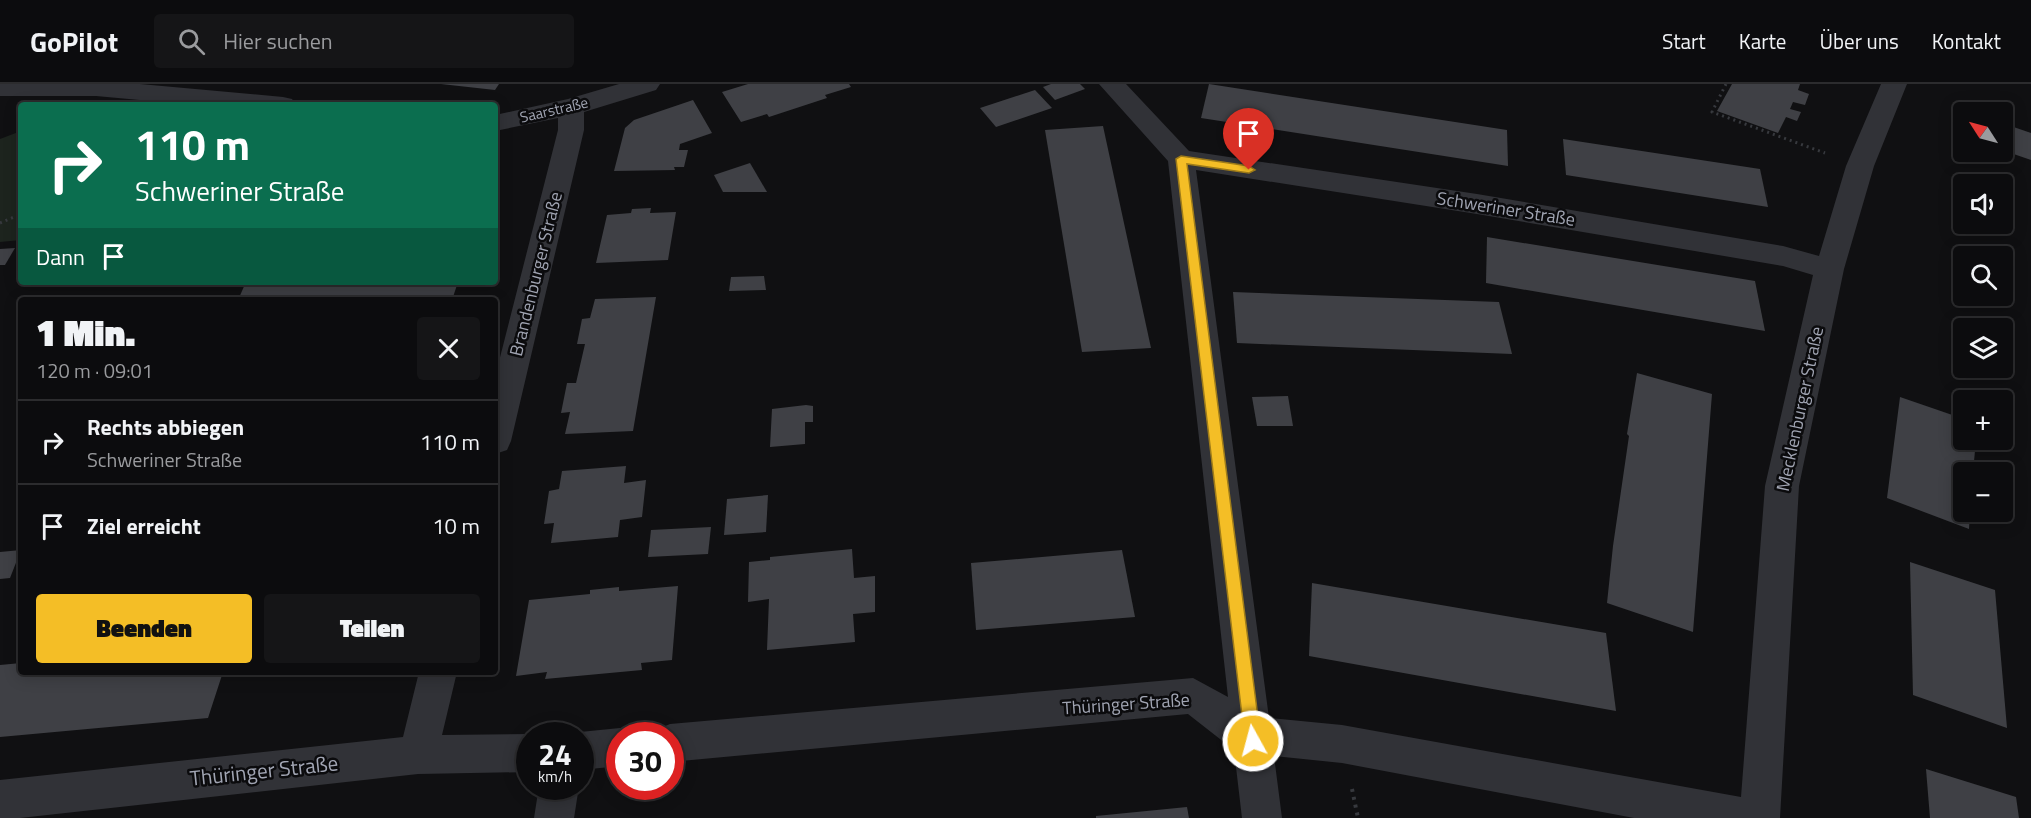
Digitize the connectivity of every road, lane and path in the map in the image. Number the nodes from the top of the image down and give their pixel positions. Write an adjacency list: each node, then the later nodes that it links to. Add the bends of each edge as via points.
1 (647, 84): 7 (street, Saarstraße)
2 (1112, 84): 9 (street)
3 (1726, 84): 10 (path, via 1712,112)
4 (1894, 84): 10 (street, Mecklenburger Straße)
5 (0, 87): 6 (street, via 96,88)
6 (250, 102)
7 (571, 107): 8 (street, Saarstraße); 14 (street, Brandenburger Straße, via 571,130)
8 (498, 122)
9 (1181, 159): 13 (street, Schweriner Straße, via 1783,256); 16 (street)
10 (1860, 166): 13 (street, Mecklenburger Straße)
11 (18, 215): 12 (path)
12 (0, 223)
13 (1829, 269): 25 (street, Mecklenburger Straße, via 1782,486)
14 (498, 429)
15 (437, 675): 19 (street)
16 (1253, 741): 17 (street, Thüringer Straße, via 1193,696); 23 (street); 24 (street, via 1268,736 1342,744)
17 (684, 742)
18 (516, 753): 19 (street, Thüringer Straße)
19 (418, 755): 20 (street, Thüringer Straße)
20 (0, 800)
21 (557, 800): 22 (street)
22 (554, 818)
23 (1262, 818)
24 (1742, 818)
25 (1760, 818)

